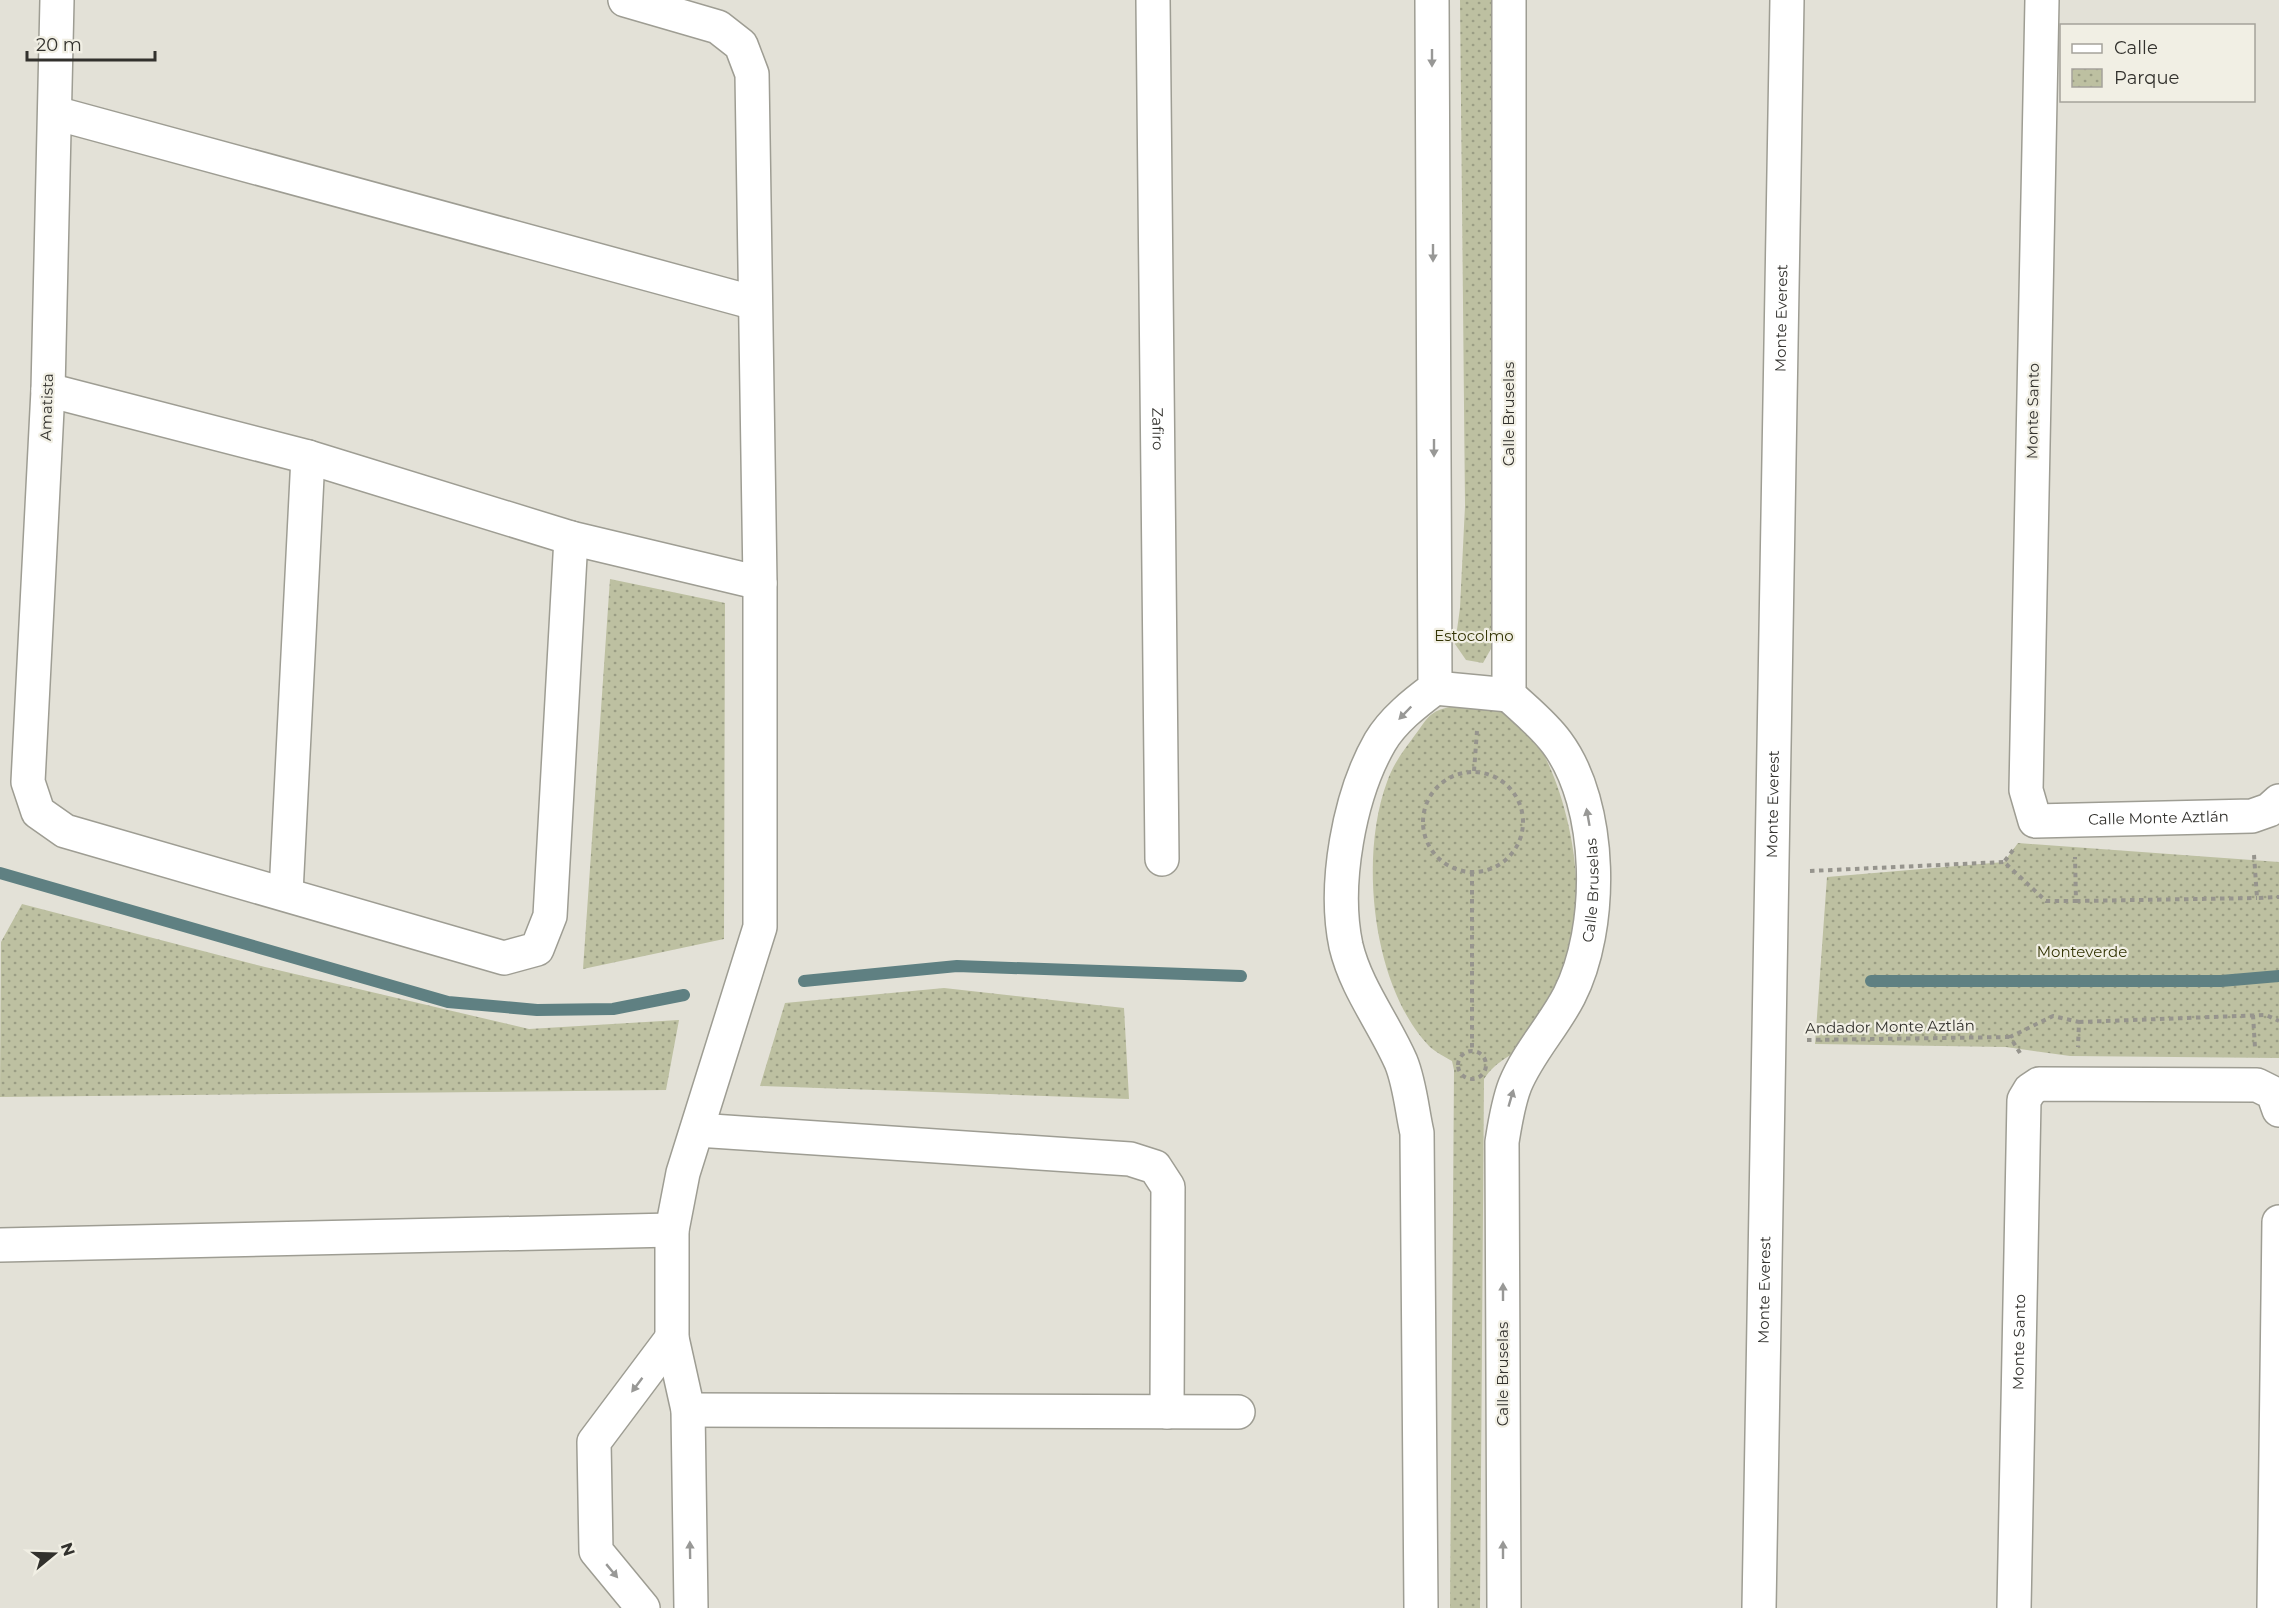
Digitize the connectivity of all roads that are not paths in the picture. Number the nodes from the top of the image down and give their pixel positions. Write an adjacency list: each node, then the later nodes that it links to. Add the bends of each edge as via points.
1 (57, 0): 8 (street, Amatista)
2 (625, 0): 9 (street, via 718,27 741,45 752,74)
3 (1153, 0): 18 (street, Zafiro)
4 (1432, 0): 14 (street, one-way to 14)
5 (1509, 0): 15 (street, Calle Bruselas)
6 (1787, 0): 33 (street, Monte Everest)
7 (2042, 0): 17 (street, Monte Santo, via 2025,790)
8 (55, 113): 9 (street); 10 (street, Amatista)
9 (755, 303): 13 (street)
10 (48, 390): 11 (street); 19 (street, Amatista, via 28,782 38,812 65,831)
11 (308, 457): 12 (street); 19 (street)
12 (571, 538): 13 (street); 19 (street, via 550,916 537,949 504,957)
13 (760, 583): 21 (street, via 760,927)
14 (1435, 688): 15 (street); 31 (street, one-way to 31, via 1397,720 1381,741 1367,771 1350,826 1343,868 1342,916 1359,982 1402,1064 1417,1134)
15 (1509, 695): 32 (street, Calle Bruselas, one-way to 15, via 1503,1142 1515,1085 1570,994 1586,952 1593,853 1582,790 1570,765 1557,742)
16 (2266, 808): 17 (street, Calle Monte Aztlán)
17 (2036, 821)
18 (1162, 859)
19 (286, 893)
20 (2279, 1110): 34 (street, Monte Santo, via 2273,1093 2258,1085 2040,1084 2024,1100)
21 (697, 1130): 23 (street, via 683,1173); 27 (street, via 1130,1159 1155,1167 1168,1187)
22 (2279, 1222): 35 (street)
23 (672, 1230): 24 (street); 25 (street)
24 (0, 1245)
25 (672, 1338): 26 (street); 29 (street, one-way to 29, via 594,1442 596,1551)
26 (688, 1410): 27 (street); 30 (street, one-way to 26)
27 (1167, 1412): 28 (street)
28 (1238, 1412)
29 (643, 1608)
30 (691, 1608)
31 (1421, 1608)
32 (1504, 1608)
33 (1760, 1608)
34 (2014, 1608)
35 (2274, 1608)

